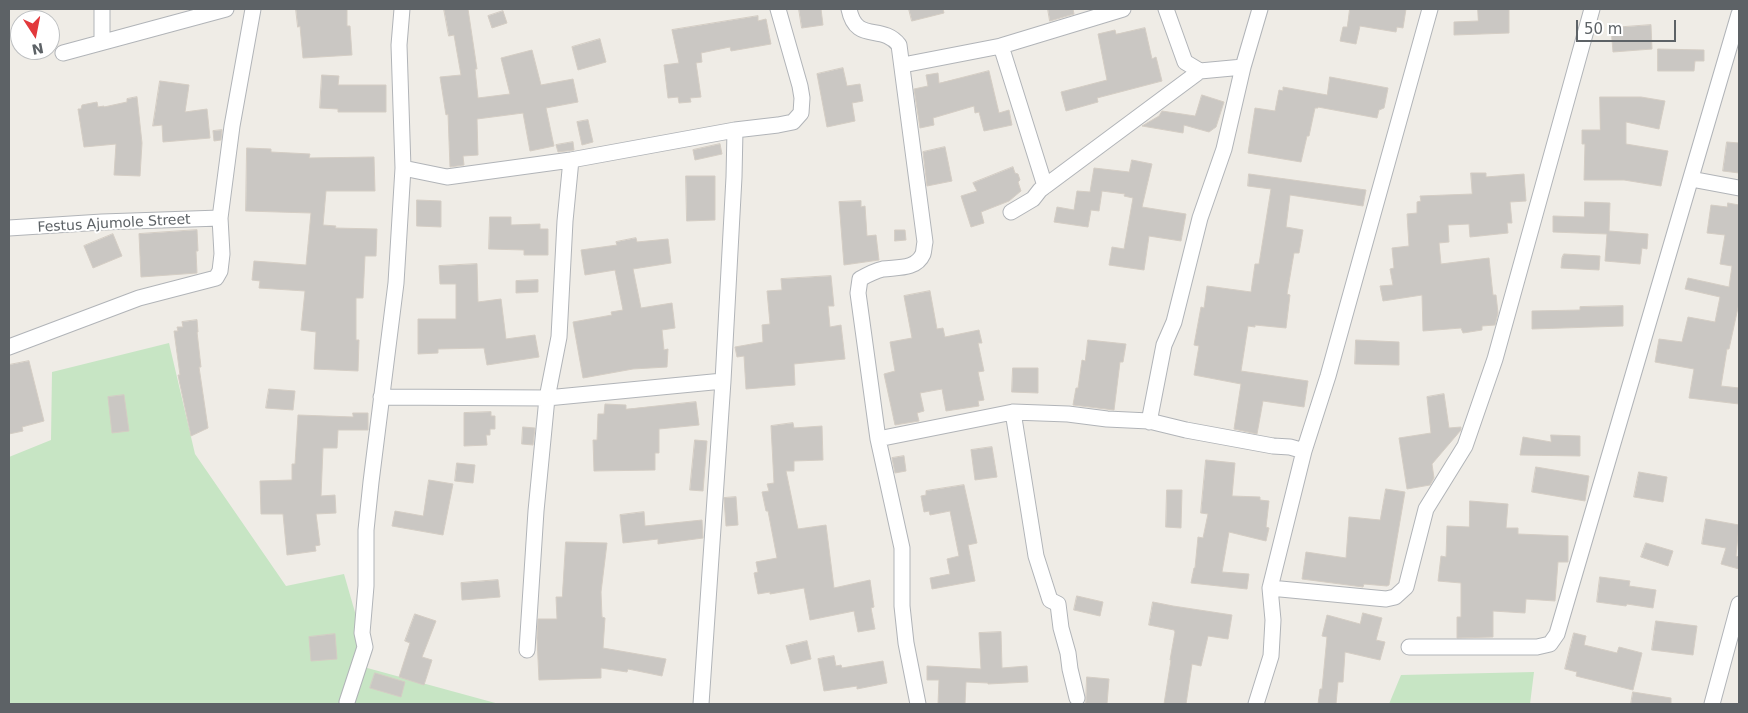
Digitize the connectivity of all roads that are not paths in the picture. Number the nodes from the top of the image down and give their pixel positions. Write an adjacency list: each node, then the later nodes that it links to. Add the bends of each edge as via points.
1 (102, 9): 13 (street)
2 (226, 9): 13 (street)
3 (253, 9): 26 (street)
4 (402, 9): 21 (street, via 399,45)
5 (778, 9): 19 (street, via 800,86 801,112 793,122)
6 (849, 9): 16 (street, via 861,30 894,38 899,45)
7 (1123, 9): 14 (street)
8 (1166, 9): 18 (street, via 1185,62)
9 (1260, 9): 17 (street)
10 (1430, 9): 35 (street, via 1328,376)
11 (1592, 9): 36 (street, via 1495,359 1465,446 1426,509 1406,587 1395,597 1386,599)
12 (1739, 14): 22 (street)
13 (102, 42): 15 (street)
14 (1001, 46): 16 (street); 23 (street)
15 (63, 53)
16 (903, 65): 34 (street, via 925,242 923,255 916,262 903,268 872,272 860,279 858,294)
17 (1243, 67): 18 (street); 33 (street, via 1224,149 1205,201 1172,327 1164,345)
18 (1200, 71): 23 (street)
19 (735, 130): 20 (street); 29 (street)
20 (571, 160): 21 (street, via 447,177); 31 (street, via 559,337)
21 (403, 168): 30 (street, via 396,284)
22 (1690, 179): 24 (street); 38 (street, via 1557,634 1550,644 1537,647)
23 (1045, 186): 25 (street, via 1034,199)
24 (1739, 188)
25 (1012, 212)
26 (220, 218): 27 (street, Festus Ajumole Street); 28 (street, via 222,254 216,278 139,298)
27 (9, 228)
28 (9, 347)
29 (723, 381): 31 (street); 42 (street)
30 (381, 397): 31 (street); 41 (street, via 366,530 362,633 366,647)
31 (547, 398): 39 (street, via 536,510)
32 (1013, 412): 33 (street); 34 (street); 40 (street, via 1036,556 1050,600 1058,604)
33 (1149, 422): 35 (street)
34 (878, 439): 43 (street, via 902,548 902,606)
35 (1304, 451): 36 (street)
36 (1270, 588): 44 (street, via 1273,620 1271,656)
37 (1739, 604): 45 (street)
38 (1409, 647)
39 (528, 650)
40 (1077, 698)
41 (347, 702)
42 (701, 704)
43 (918, 704)
44 (1256, 704)
45 (1712, 704)

